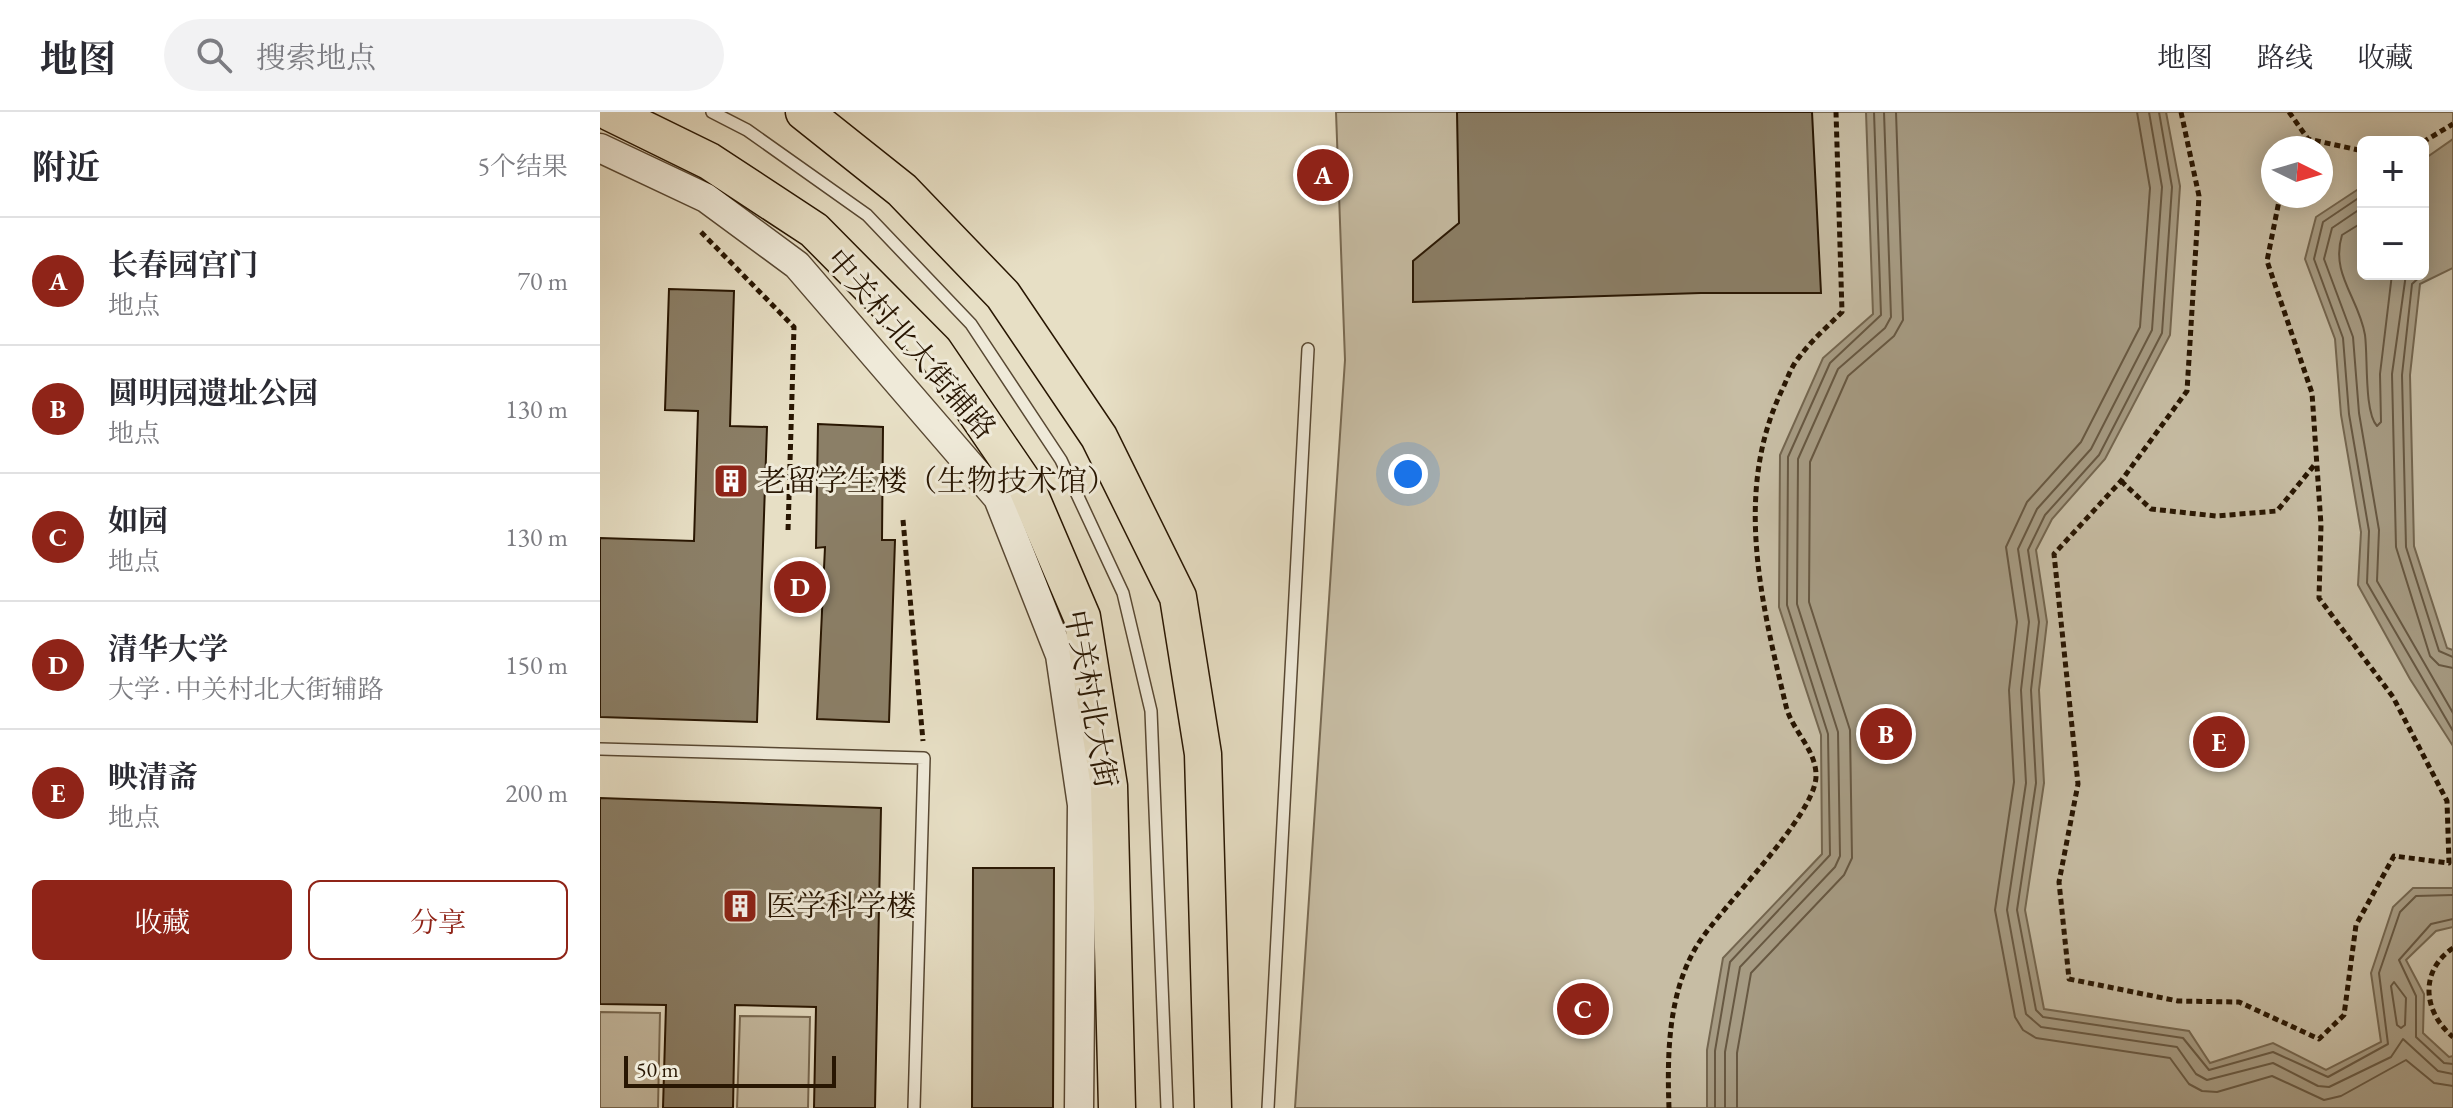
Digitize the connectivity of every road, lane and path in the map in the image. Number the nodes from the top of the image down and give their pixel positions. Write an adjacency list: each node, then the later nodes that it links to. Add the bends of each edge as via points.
1 (609, 112): 27 (main road, 中关村北大街, via 709,161 814,230 934,351 1026,486 1082,617 1109,786)
2 (712, 112): 28 (lane, 中关村北大街, via 747,130 867,215 971,324 1061,460 1123,593 1151,711)
3 (804, 112): 29 (main road, via 902,190 1003,295 1099,437 1178,597 1203,754)
4 (1836, 112): 31 (path, via 1842,312 1798,358 1766,422 1754,506 1759,591 1790,721 1808,747 1816,778 1801,814 1697,946 1677,996 1667,1055)
5 (2181, 112): 17 (path, via 2199,196 2187,391)
6 (2289, 112): 8 (path)
7 (2453, 124): 9 (path)
8 (2306, 136)
9 (2429, 138)
10 (2333, 144): 12 (path)
11 (600, 148): 26 (street, 中关村北大街辅路, via 706,198 797,265 998,498 1060,655 1082,805)
12 (2357, 150)
13 (2278, 208): 16 (path, via 2267,261 2312,393)
14 (694, 224): 19 (path, via 794,327)
15 (1308, 349): 30 (lane)
16 (2316, 462): 17 (path, via 2277,511 2216,516 2151,509); 22 (path, via 2319,598 2393,697)
17 (2121, 481): 22 (path, via 2054,554 2078,784 2059,882 2069,979 2178,1001 2239,1002 2319,1039 2344,1015 2356,925 2394,856 2449,863)
18 (903, 520): 21 (path)
19 (788, 531)
20 (600, 749): 21 (lane)
21 (924, 758): 25 (lane)
22 (2450, 799)
23 (2453, 948): 24 (path, via 2438,959 2428,980 2439,1026)
24 (2453, 1037)
25 (914, 1108)
26 (1079, 1108)
27 (1117, 1108)
28 (1167, 1108)
29 (1213, 1108)
30 (1268, 1108)
31 (1669, 1108)

